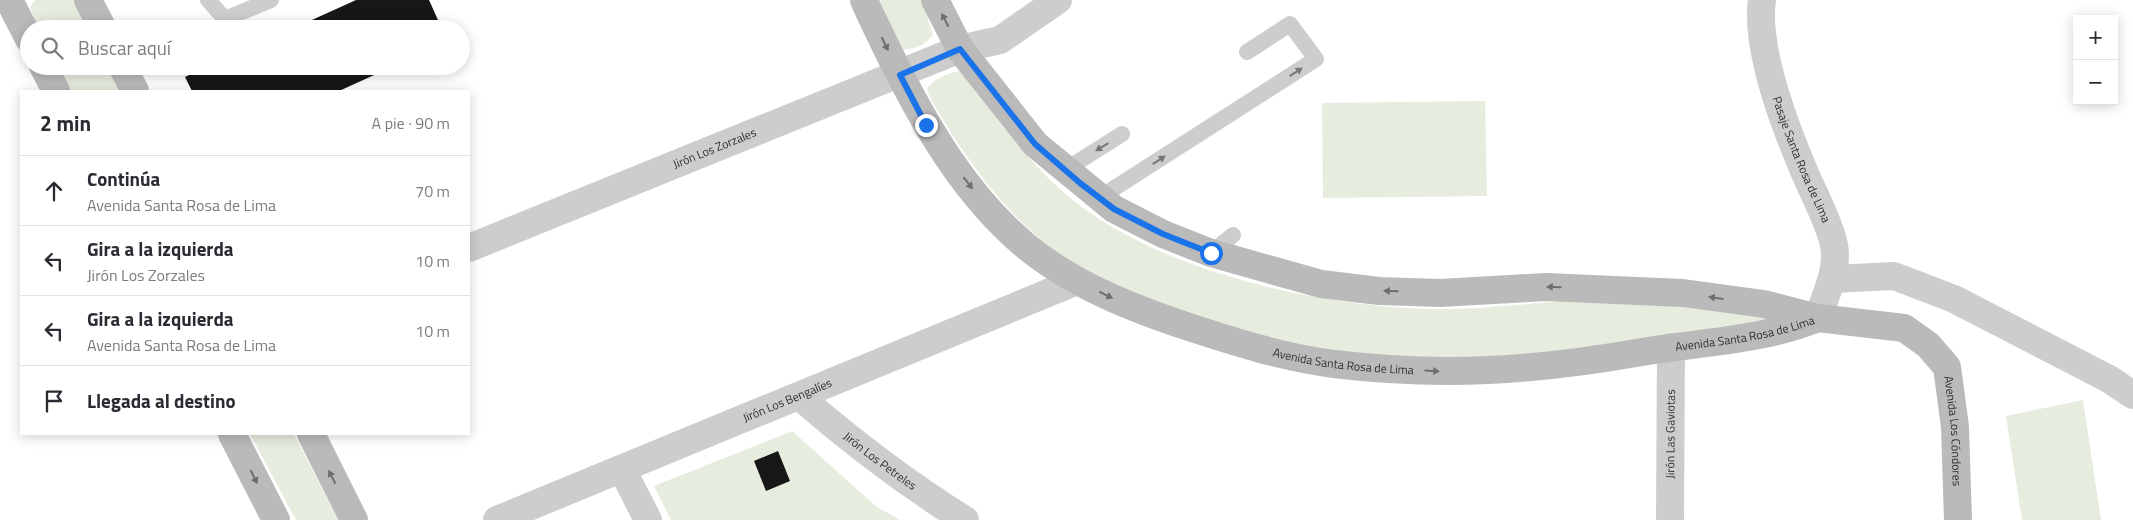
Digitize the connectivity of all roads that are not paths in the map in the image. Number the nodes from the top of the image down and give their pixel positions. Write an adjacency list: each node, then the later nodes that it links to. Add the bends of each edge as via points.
1 (8, 0): 10 (main road)
2 (88, 0): 9 (main road)
3 (208, 0): 4 (lane, via 226,20)
4 (271, 0)
5 (864, 0): 15 (main road, Avenida Santa Rosa de Lima, one-way to 15)
6 (935, 0): 11 (main road, Avenida Santa Rosa de Lima, one-way to 6)
7 (1058, 0): 11 (street, Jirón Los Zorzales, via 1000,40)
8 (1762, 0): 24 (street, Pasaje Santa Rosa de Lima, via 1760,17 1764,55 1798,156 1834,246)
9 (98, 20)
10 (20, 22)
11 (960, 49): 15 (street, Jirón Los Zorzales); 19 (main road, Avenida Santa Rosa de Lima, via 1035,144)
12 (1247, 52): 20 (lane, one-way to 12, via 1316,59 1290,24)
13 (48, 75): 16 (main road)
14 (127, 75): 17 (main road)
15 (900, 75): 22 (street, Jirón Los Zorzales); 25 (main road, Avenida Santa Rosa de Lima, one-way to 25, via 926,125 988,209 1027,247)
16 (55, 90)
17 (134, 90)
18 (1122, 134): 19 (lane, one-way to 19)
19 (1065, 170): 20 (main road, Avenida Santa Rosa de Lima)
20 (1099, 198): 23 (main road, Avenida Santa Rosa de Lima, via 1163,234)
21 (1232, 235): 23 (lane)
22 (470, 248)
23 (1211, 253): 26 (main road, Avenida Santa Rosa de Lima, one-way to 23, via 1764,304 1683,293 1546,287 1440,293 1369,290 1321,284)
24 (1833, 279): 26 (street, Pasaje Santa Rosa de Lima); 28 (street, via 1894,276 1954,299 2109,379)
25 (1077, 281): 27 (main road, Avenida Santa Rosa de Lima, one-way to 27, via 1137,310 1177,324 1274,352 1332,364 1446,372 1504,371 1575,364); 29 (street, Jirón Los Bengalíes)
26 (1818, 318): 27 (main road, Avenida Santa Rosa de Lima, via 1754,337); 39 (main road, Avenida Los Cóndores, via 1904,328 1928,345 1947,367 1955,426)
27 (1671, 347): 38 (street, Jirón Las Gaviotas)
28 (2133, 395)
29 (799, 396): 32 (street, Jirón Los Bengalíes); 37 (street, Jirón Los Petreles, via 853,444)
30 (233, 435): 33 (main road, one-way to 33)
31 (312, 435): 34 (main road, one-way to 31)
32 (622, 469): 35 (street, Jirón Los Bengalíes); 36 (street)
33 (276, 520)
34 (354, 520)
35 (497, 520)
36 (648, 520)
37 (965, 520)
38 (1670, 520)
39 (1958, 520)

